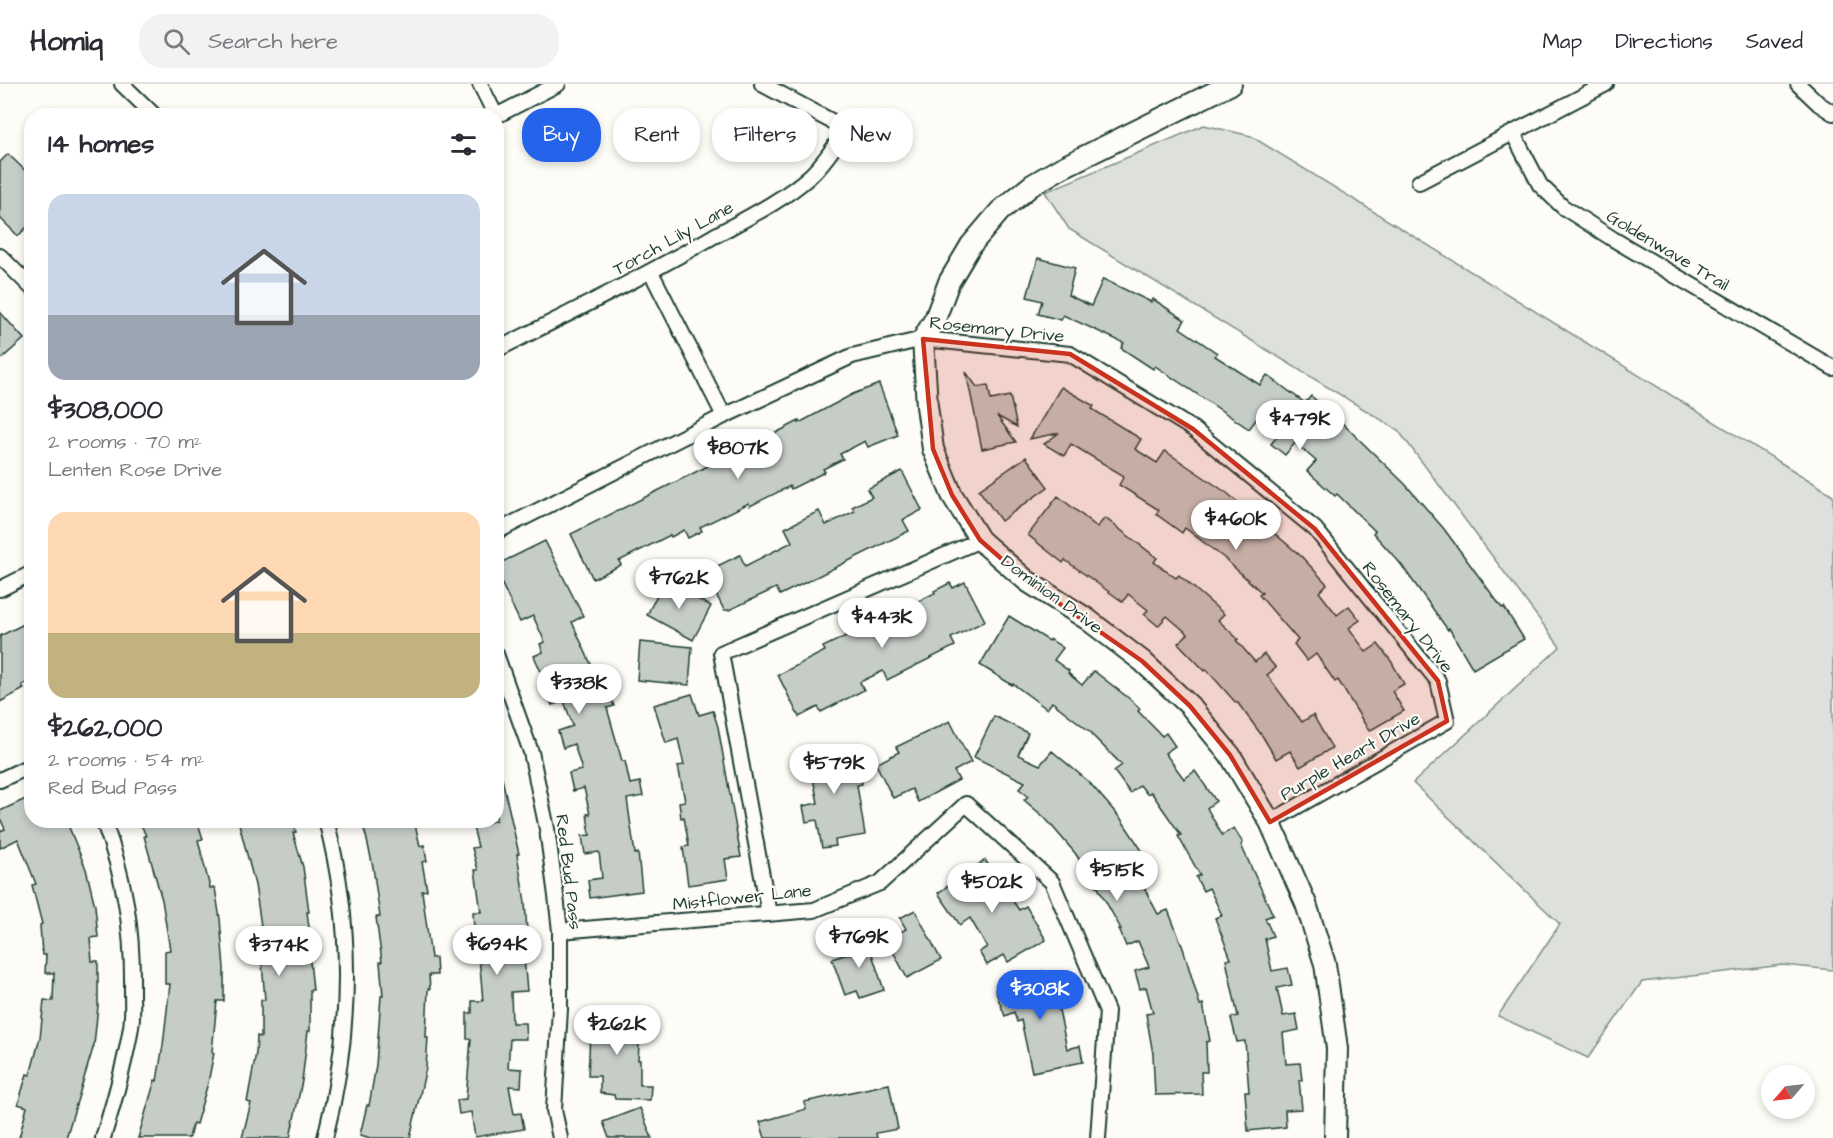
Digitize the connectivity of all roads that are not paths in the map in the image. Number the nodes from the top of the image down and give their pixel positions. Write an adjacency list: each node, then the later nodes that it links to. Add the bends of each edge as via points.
1 (122, 84): 8 (street)
2 (480, 84): 9 (street)
3 (558, 84): 10 (street)
4 (762, 84): 15 (street, Torch Lily Lane, via 846,129 830,155 794,190)
5 (1231, 84): 17 (street, via 1061,168 1008,204 971,245)
6 (1606, 84): 12 (street)
7 (1798, 84): 11 (street)
8 (147, 108)
9 (492, 108)
10 (504, 112)
11 (1833, 112)
12 (1514, 133): 13 (street); 19 (street, Goldenwave Trail, via 1540,184 1563,207)
13 (1419, 182)
14 (0, 256): 16 (street)
15 (651, 272): 18 (street, Torch Lily Lane); 20 (street)
16 (24, 280)
17 (923, 339): 20 (street, Rosemary Drive, via 852,356); 22 (street, Dominion Drive, via 933,449 952,495); 26 (street, Rosemary Drive, via 1070,354 1193,429 1315,529 1438,681)
18 (504, 346)
19 (1833, 368)
20 (724, 416): 21 (street, Rosemary Drive)
21 (504, 528)
22 (980, 540): 29 (street, Dominion Drive, via 1027,581 1142,660 1190,706 1230,755); 32 (street, via 721,653)
23 (24, 577): 24 (street)
24 (0, 589)
25 (504, 676): 33 (street, Red Bud Pass, via 531,752 547,829)
26 (1447, 721): 29 (street, Purple Heart Drive)
27 (24, 769): 28 (street)
28 (0, 780)
29 (1270, 822): 38 (street, Dominion Drive, via 1306,904 1325,964 1337,1048)
30 (106, 828): 34 (street, via 127,898 133,958 132,1025)
31 (328, 828): 35 (street, via 343,908 348,971 334,1100)
32 (769, 914): 33 (street, Mistflower Lane); 37 (street, Mistflower Lane, via 814,910 879,883 966,804 1052,882 1107,1011)
33 (560, 932): 36 (street, Red Bud Pass, via 554,1110)
34 (103, 1138)
35 (325, 1138)
36 (560, 1138)
37 (1098, 1138)
38 (1335, 1138)

